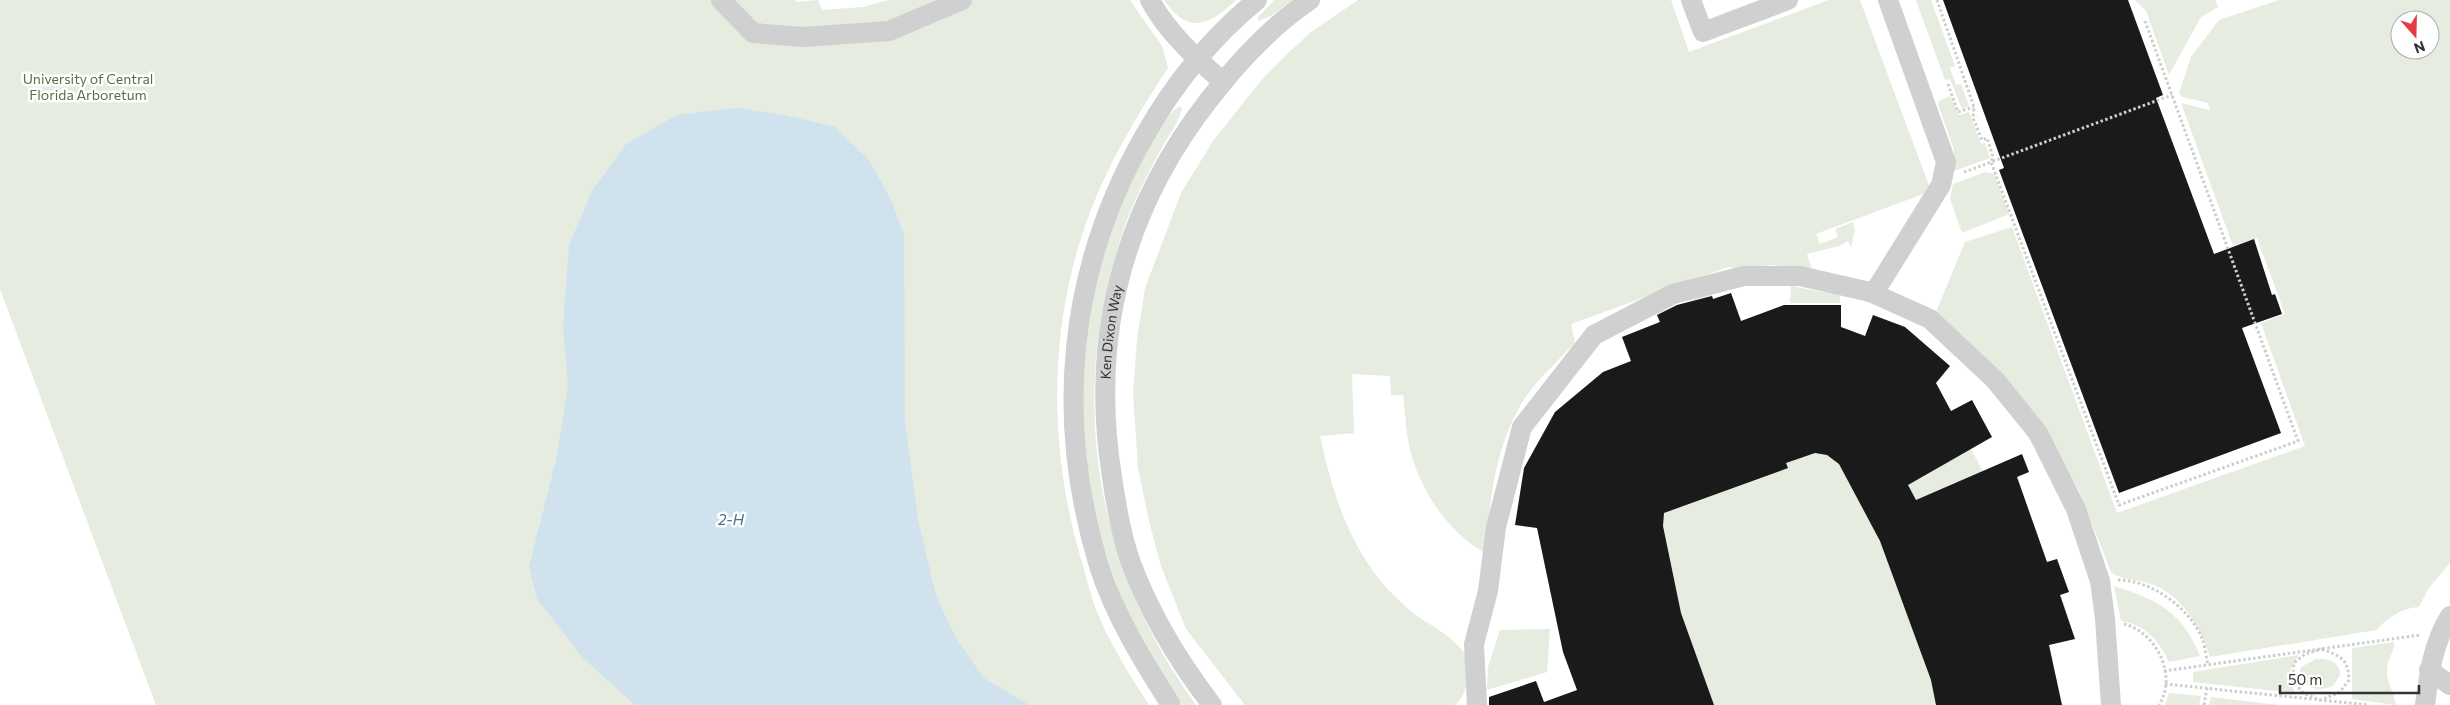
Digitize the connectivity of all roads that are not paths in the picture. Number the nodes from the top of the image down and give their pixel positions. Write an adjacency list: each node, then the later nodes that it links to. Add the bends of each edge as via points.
1 (721, 0): 2 (street, via 753,33 802,37 889,31)
2 (962, 0)
3 (1150, 0): 9 (street)
4 (1257, 0): 9 (street)
5 (1310, 0): 10 (street, Ken Dixon Way, via 1258,43)
6 (1691, 0): 7 (street, via 1703,32)
7 (1788, 0)
8 (1888, 0): 11 (street, via 1946,162 1941,185 1877,288)
9 (1198, 59): 10 (street); 15 (street, via 1163,104 1110,204 1094,247 1083,292 1075,351 1076,453 1085,512 1100,567 1118,616)
10 (1223, 82): 16 (street, Ken Dixon Way, via 1186,130 1153,186 1131,237 1114,300 1106,368 1105,433 1130,562 1160,628)
11 (1870, 292): 17 (street, via 1800,276 1744,276 1673,294 1594,334 1522,426 1496,528 1488,591 1474,644); 18 (street, via 1930,319 2001,388 2038,433 2072,500 2100,580)
12 (2445, 624): 13 (street)
13 (2429, 670): 14 (street); 19 (street)
14 (2450, 685)
15 (1172, 705)
16 (1212, 705)
17 (1476, 705)
18 (2111, 705)
19 (2424, 705)

